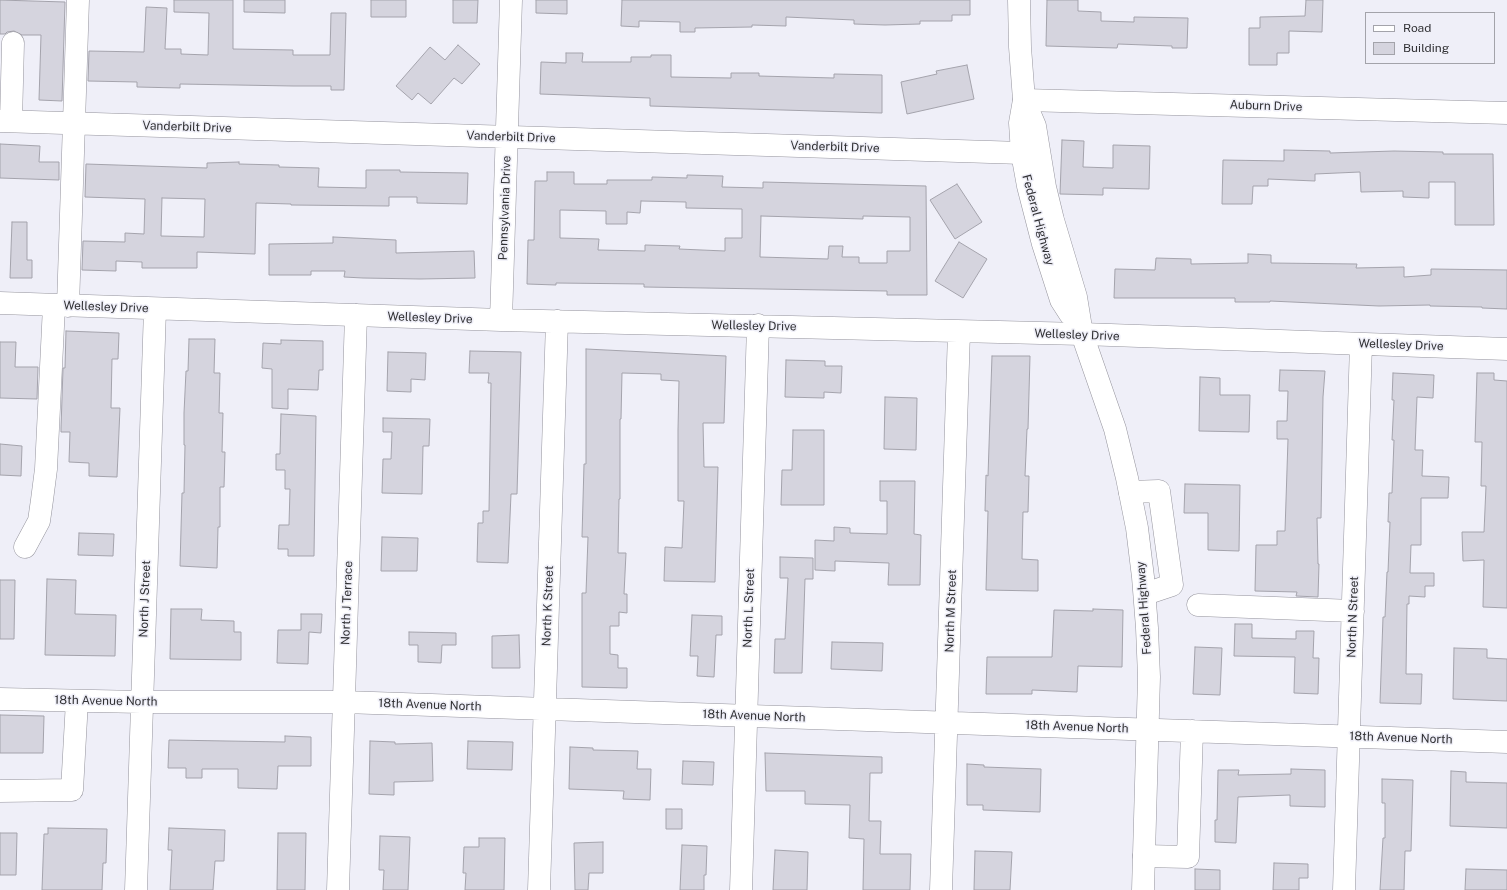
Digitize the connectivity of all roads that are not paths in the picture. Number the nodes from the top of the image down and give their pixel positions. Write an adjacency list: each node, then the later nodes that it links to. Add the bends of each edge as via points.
1 (78, 0): 8 (street)
2 (511, 0): 9 (street, Pennsylvania Drive)
3 (1019, 0): 5 (street, Federal Highway)
4 (13, 43): 7 (street)
5 (1024, 100): 6 (street, Auburn Drive); 10 (street, Federal Highway, via 1020,123); 19 (street, Federal Highway, via 1035,126 1045,186 1076,297)
6 (1507, 113)
7 (6, 121): 8 (street, Vanderbilt Drive)
8 (74, 123): 9 (street, Vanderbilt Drive); 12 (street)
9 (507, 136): 10 (street, Vanderbilt Drive); 15 (street, Pennsylvania Drive)
10 (1022, 154): 19 (street, Federal Highway, via 1035,215 1051,270 1061,300)
11 (0, 303): 12 (street, Wellesley Drive)
12 (61, 306): 13 (street, Wellesley Drive); 23 (street, via 42,500 38,521)
13 (155, 309): 14 (street, Wellesley Drive); 29 (street, North J Street)
14 (356, 315): 15 (street, Wellesley Drive); 30 (street, North J Terrace)
15 (501, 320): 16 (street, Wellesley Drive)
16 (557, 321): 17 (street, Wellesley Drive); 31 (street, North K Street)
17 (758, 325): 18 (street, Wellesley Drive); 32 (street, North L Street)
18 (959, 332): 19 (street, Wellesley Drive); 33 (street, North M Street)
19 (1082, 334): 20 (street, Wellesley Drive); 22 (street, Federal Highway, via 1115,429)
20 (1361, 344): 21 (street, Wellesley Drive); 26 (street, North N Street)
21 (1507, 349)
22 (1130, 492): 24 (street, Federal Highway); 24 (street, via 1159,491 1172,585)
23 (25, 547)
24 (1145, 594): 34 (street, Federal Highway, via 1149,677)
25 (1198, 605): 26 (street)
26 (1353, 611): 36 (street, North N Street)
27 (0, 699): 28 (street, 18th Avenue North)
28 (77, 701): 29 (street, 18th Avenue North); 38 (street, via 72,790)
29 (141, 702): 30 (street, 18th Avenue North); 40 (street, North J Street)
30 (344, 702): 31 (street, 18th Avenue North); 41 (street, North J Terrace)
31 (545, 709): 32 (street, 18th Avenue North); 42 (street, North K Street)
32 (746, 716): 33 (street, 18th Avenue North); 43 (street, North L Street)
33 (947, 723): 34 (street, 18th Avenue North); 44 (street, North M Street)
34 (1148, 730): 35 (street, 18th Avenue North); 39 (street, Federal Highway)
35 (1192, 731): 36 (street, 18th Avenue North); 39 (street, via 1188,857)
36 (1349, 736): 37 (street, 18th Avenue North); 46 (street, North N Street)
37 (1507, 742)
38 (0, 791)
39 (1144, 856): 45 (street, Federal Highway)
40 (136, 890)
41 (338, 890)
42 (539, 890)
43 (741, 890)
44 (941, 890)
45 (1143, 890)
46 (1344, 890)

